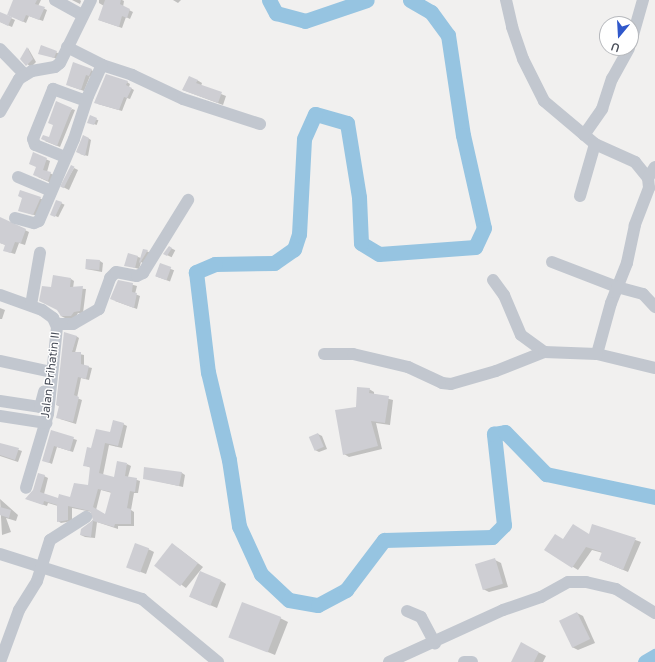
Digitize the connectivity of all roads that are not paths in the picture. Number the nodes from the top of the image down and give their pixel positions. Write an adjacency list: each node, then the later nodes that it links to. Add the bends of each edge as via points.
1 (55, 0): 5 (street)
2 (91, 0): 5 (street)
3 (506, 0): 15 (street, via 512,27 538,92 552,110)
4 (642, 0): 6 (street)
5 (82, 15): 7 (street)
6 (638, 16)
7 (67, 47): 10 (street); 11 (street, via 60,63 55,67)
8 (0, 49): 11 (street)
9 (625, 56): 15 (street, via 612,79 602,109)
10 (102, 65): 12 (street); 14 (street, via 132,75 198,105)
11 (25, 75): 13 (street, via 15,84)
12 (86, 101): 17 (street); 17 (street, via 53,90 34,136 33,144)
13 (0, 112)
14 (260, 124)
15 (584, 135): 16 (street)
16 (596, 144): 20 (street, via 629,158 642,168); 22 (street)
17 (66, 157): 21 (street)
18 (655, 167): 20 (street)
19 (18, 177): 21 (street)
20 (648, 178): 28 (street, via 647,194 635,225 625,268)
21 (51, 191): 24 (street, via 38,222)
22 (580, 196)
23 (188, 200): 32 (street, via 143,273 137,276 116,272 110,278 99,309 73,324 59,324)
24 (15, 218)
25 (40, 253): 30 (street)
26 (552, 262): 28 (street)
27 (493, 280): 33 (street, via 504,295 521,335)
28 (616, 287): 31 (street, via 643,294); 35 (street)
29 (0, 295): 30 (street, Jalan Prihatin II)
30 (31, 305): 32 (street, Jalan Prihatin II, via 53,318)
31 (655, 307)
32 (57, 327): 38 (street, Jalan Prihatin II)
33 (544, 352): 34 (street, via 496,372 452,384 408,367 353,354); 35 (street)
34 (324, 354)
35 (597, 354): 37 (street)
36 (1, 361): 38 (street)
37 (655, 368)
38 (50, 371): 39 (street, via 41,407); 41 (street, Jalan Prihatin II)
39 (0, 401)
40 (0, 416): 41 (street)
41 (46, 423): 42 (street, Jalan Prihatin II)
42 (26, 488)
43 (86, 517): 45 (street, via 50,540)
44 (0, 554): 45 (street)
45 (38, 566): 49 (street, via 34,587 19,610); 50 (street, via 142,599)
46 (407, 611): 48 (street, via 421,617)
47 (655, 613): 48 (street, via 616,589 572,581 563,583 541,597 497,612)
48 (435, 643): 51 (street)
49 (0, 662)
50 (218, 662)
51 (389, 662)
52 (464, 662): 53 (street)
53 (472, 662)

